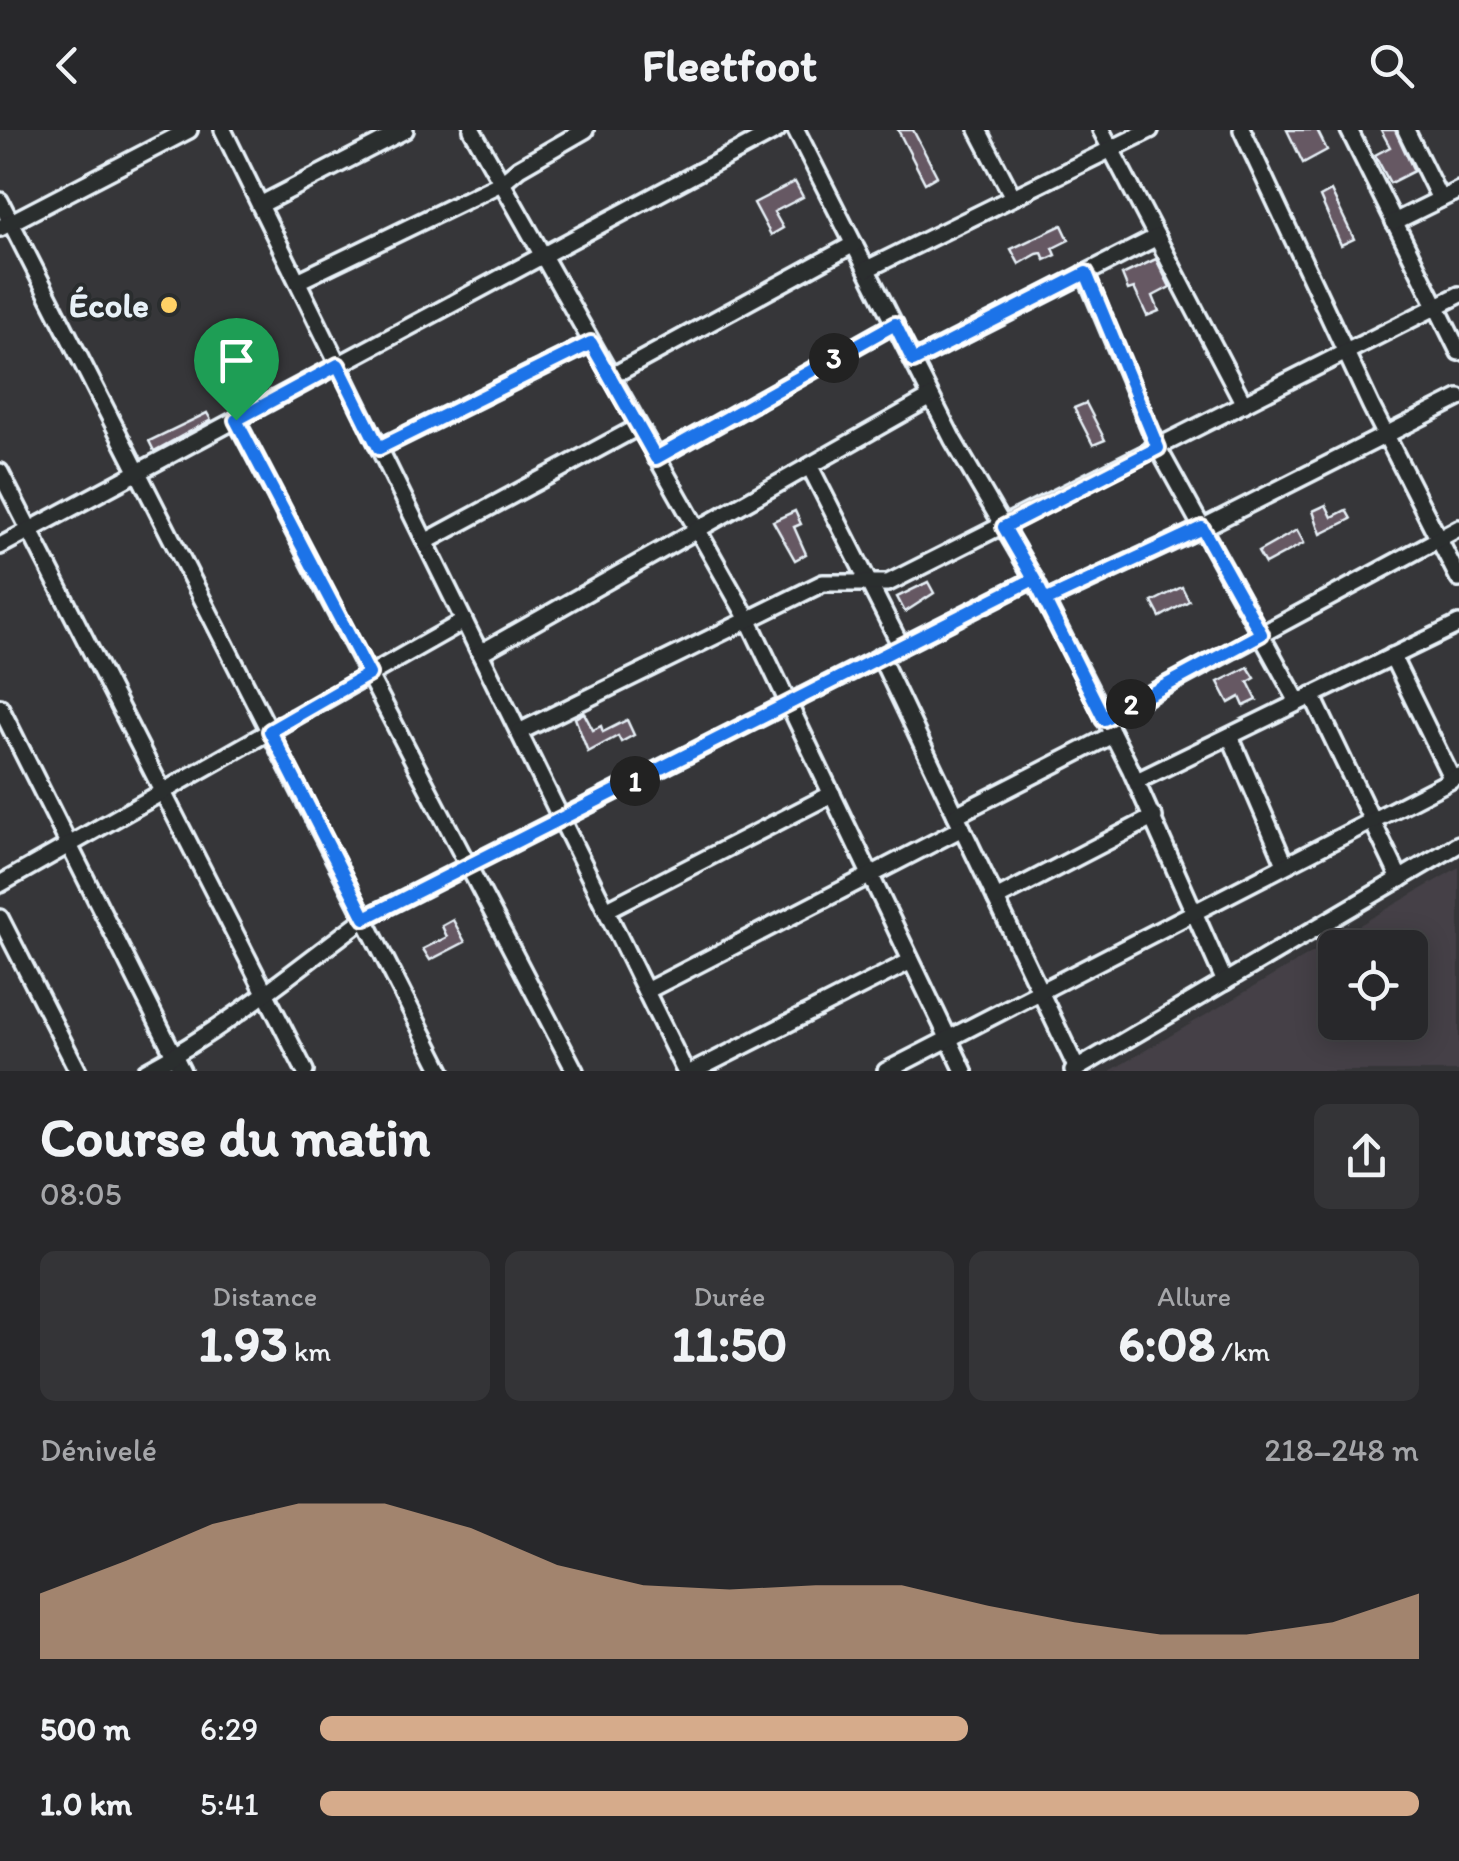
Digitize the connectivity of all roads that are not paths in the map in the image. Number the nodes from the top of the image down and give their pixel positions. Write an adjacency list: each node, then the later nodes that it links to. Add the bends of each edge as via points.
1 (189, 130): 22 (street)
2 (224, 130): 20 (street)
3 (405, 130): 20 (street)
4 (472, 130): 15 (street)
5 (584, 130): 15 (street)
6 (777, 130): 25 (street)
7 (796, 130): 24 (street)
8 (978, 130): 17 (street)
9 (1101, 130): 14 (street)
10 (1150, 130): 14 (street)
11 (1242, 130): 33 (street)
12 (1349, 130): 21 (street)
13 (1406, 130): 18 (street)
14 (1111, 149): 17 (street); 23 (street)
15 (502, 184): 25 (street); 28 (street)
16 (1459, 190): 18 (street)
17 (1013, 197): 26 (street)
18 (1440, 199): 21 (street)
19 (0, 201): 22 (street)
20 (260, 204): 28 (street)
21 (1394, 222): 30 (street)
22 (5, 225): 49 (street)
23 (1157, 237): 27 (street); 40 (street)
24 (854, 244): 26 (street); 37 (street)
25 (542, 256): 32 (street); 36 (street)
26 (867, 269): 31 (street)
27 (1086, 273): 35 (street); 45 (street)
28 (298, 281): 36 (street)
29 (1459, 295): 30 (street)
30 (1436, 306): 33 (street); 34 (street)
31 (895, 324): 35 (street); 46 (street)
32 (591, 343): 37 (street); 44 (street)
33 (1346, 352): 40 (street); 43 (street)
34 (1459, 352)
35 (913, 361): 38 (street)
36 (338, 365): 41 (street); 44 (street)
37 (610, 377): 42 (street)
38 (932, 397): 47 (street); 50 (street)
39 (1459, 398): 43 (street)
40 (1244, 404): 45 (street)
41 (236, 420): 49 (street); 70 (street)
42 (638, 427): 46 (street); 56 (street)
43 (1386, 434): 51 (street); 55 (street)
44 (379, 448): 56 (street)
45 (1158, 448): 50 (street); 51 (street)
46 (656, 458): 54 (street)
47 (810, 467): 54 (street); 60 (street)
48 (0, 472): 53 (street)
49 (138, 472): 53 (street); 75 (street)
50 (1004, 527): 58 (street); 60 (street, via 888,584)
51 (1202, 528): 61 (street); 65 (street)
52 (1459, 528): 55 (street)
53 (30, 530): 57 (street); 81 (street)
54 (698, 532): 63 (street); 67 (street)
55 (1438, 538): 59 (street); 65 (street)
56 (425, 542): 62 (street)
57 (0, 546)
58 (1034, 579): 61 (street); 66 (street)
59 (1459, 579)
60 (869, 584): 63 (street, via 823,583); 66 (street)
61 (1045, 601): 74 (street)
62 (464, 621): 67 (street); 70 (street)
63 (749, 621): 72 (street); 76 (street)
64 (1459, 624): 69 (street)
65 (1261, 634): 71 (street); 74 (street)
66 (901, 646): 68 (street)
67 (480, 653): 76 (street)
68 (880, 656): 72 (street); 86 (street)
69 (1392, 656): 71 (street); 79 (street)
70 (369, 674): 75 (street); 90 (street)
71 (1305, 699): 78 (street); 85 (street)
72 (788, 703): 82 (street); 84 (street)
73 (0, 707): 88 (street)
74 (1104, 719): 77 (street)
75 (270, 731): 81 (street); 98 (street)
76 (519, 732): 84 (street)
77 (1112, 734): 80 (street); 86 (street)
78 (1230, 736): 80 (street); 89 (street)
79 (1455, 777): 85 (street)
80 (1136, 781): 83 (street)
81 (164, 791): 88 (street); 103 (street)
82 (832, 794): 91 (street); 95 (street)
83 (1154, 817): 94 (street); 96 (street)
84 (561, 818): 90 (street); 95 (street)
85 (1372, 820): 89 (street); 92 (street)
86 (959, 822): 91 (street); 94 (street)
87 (1459, 844): 92 (street)
88 (69, 845): 93 (street); 105 (street)
89 (1285, 864): 96 (street)
90 (468, 865): 98 (street); 111 (street)
91 (871, 876): 99 (street); 102 (street)
92 (1400, 879): 100 (street)
93 (0, 884)
94 (996, 899): 101 (street)
95 (606, 910): 102 (street)
96 (1194, 910): 100 (street); 101 (street)
97 (0, 918): 107 (street)
98 (365, 918): 103 (street); 110 (street)
99 (911, 961): 104 (street); 113 (street)
100 (1225, 982): 106 (street)
101 (1040, 990): 104 (street); 106 (street)
102 (646, 991): 112 (street)
103 (266, 992): 105 (street); 109 (street)
104 (948, 1038): 114 (street); 115 (street)
105 (178, 1063): 108 (street)
106 (1075, 1070)
107 (78, 1071)
108 (146, 1071)
109 (306, 1071)
110 (442, 1071)
111 (576, 1071)
112 (685, 1071)
113 (694, 1071)
114 (886, 1071)
115 (964, 1071)

